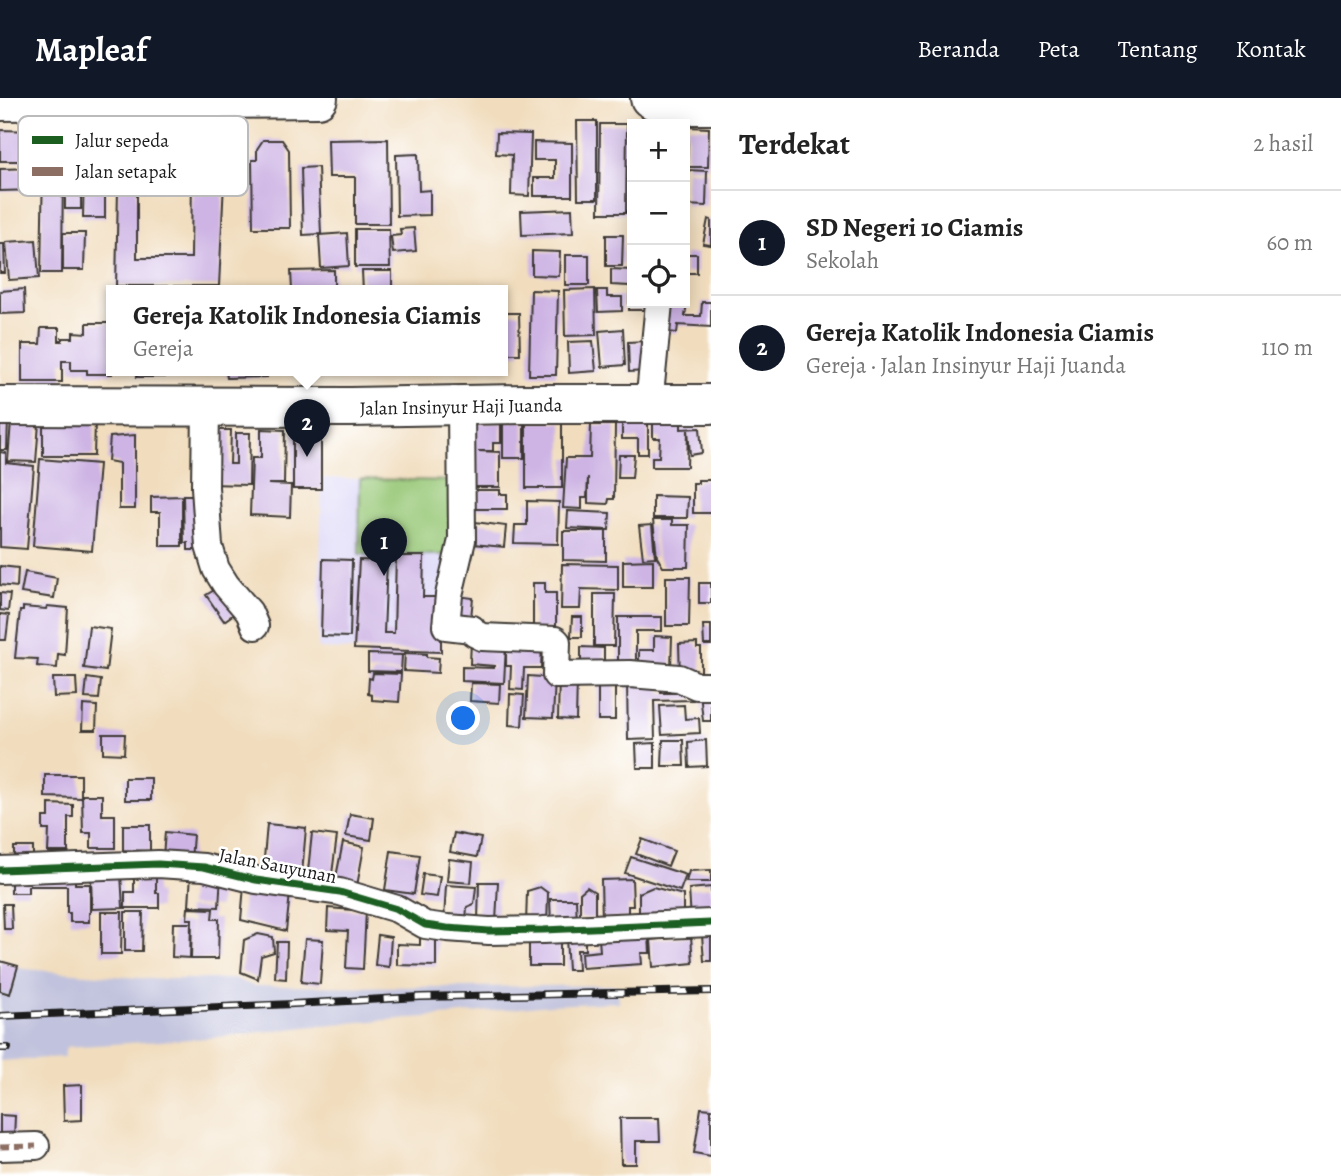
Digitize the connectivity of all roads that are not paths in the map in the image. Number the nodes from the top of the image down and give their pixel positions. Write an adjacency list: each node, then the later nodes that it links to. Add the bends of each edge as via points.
1 (318, 98): 3 (highway)
2 (650, 98): 4 (highway)
3 (0, 101)
4 (694, 111)
5 (659, 308): 8 (street)
6 (711, 404): 8 (highway, Jalan Insinyur Haji Juanda)
7 (461, 405): 8 (highway, Jalan Insinyur Haji Juanda); 10 (highway, Jalan Insinyur Haji Juanda); 12 (street, via 462,540 446,626 472,629 482,637 555,640 556,675 630,674)
8 (649, 405)
9 (0, 406): 10 (highway, Jalan Insinyur Haji Juanda)
10 (206, 406): 11 (street, via 209,546 216,569)
11 (255, 626)
12 (711, 686)
13 (0, 870): 14 (street, Jalan Sauyunan, via 158,864 204,867 340,892 397,909 425,925 447,928 543,930)
14 (711, 923)
15 (36, 1146): 16 (street)
16 (0, 1147)

